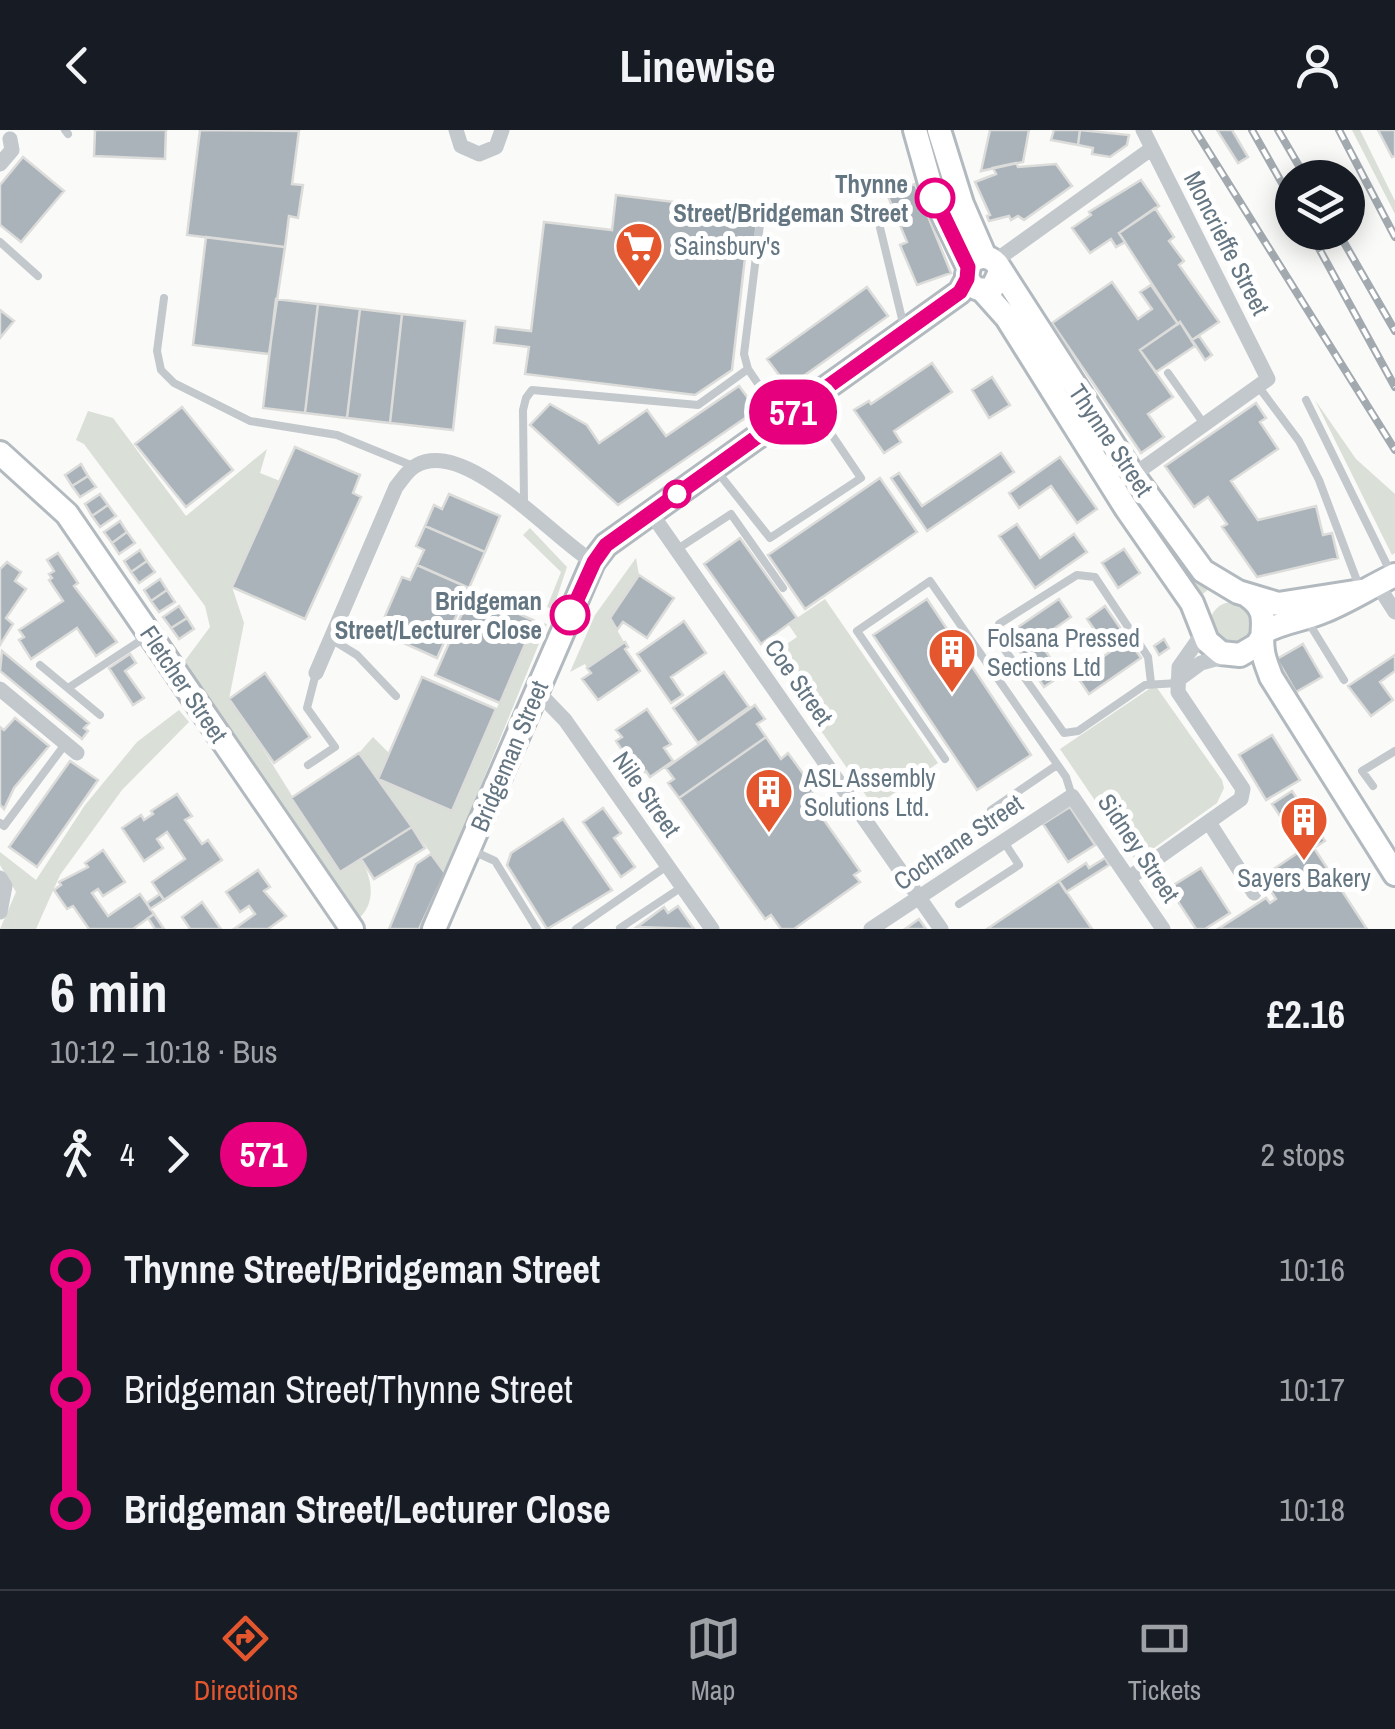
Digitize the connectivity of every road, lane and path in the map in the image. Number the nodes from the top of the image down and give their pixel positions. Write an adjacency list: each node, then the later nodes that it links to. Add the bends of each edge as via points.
1 (456, 130): 2 (street, via 462,146 478,154 496,147)
2 (502, 130)
3 (915, 130): 13 (street, Thynne Street, via 933,194)
4 (939, 130): 13 (street, Thynne Street)
5 (1142, 130): 7 (street, Moncrieffe Street)
6 (10, 140): 8 (street, via 12,150)
7 (1151, 149): 13 (street, Bridgeman Street); 18 (street, Moncrieffe Street)
8 (0, 164)
9 (762, 208): 16 (lane, via 744,343)
10 (876, 211): 15 (lane)
11 (0, 242): 12 (lane)
12 (38, 276)
13 (979, 276): 15 (street, Bridgeman Street); 26 (street, Thynne Street); 27 (street, Thynne Street)
14 (164, 298): 24 (lane, via 157,352 161,370 174,383 250,421 337,435)
15 (905, 331): 19 (street, Bridgeman Street)
16 (748, 369): 21 (lane); 28 (lane, via 698,405 532,390 523,410)
17 (1168, 373): 22 (lane)
18 (1263, 382): 22 (street); 32 (lane)
19 (809, 400): 21 (street, Bridgeman Street); 25 (lane, via 862,478 770,538)
20 (1306, 400): 32 (lane)
21 (782, 420): 25 (street, Bridgeman Street)
22 (1204, 424): 26 (street)
23 (0, 454): 39 (street, Fletcher Street, via 67,514)
24 (414, 466): 28 (street, via 429,460 458,464); 40 (street, via 396,487)
25 (714, 468): 29 (street, Bridgeman Street)
26 (1133, 475): 27 (street); 34 (street, Thynne Street, via 1203,571)
27 (1114, 489): 37 (street, Thynne Street)
28 (524, 508): 31 (street)
29 (650, 514): 30 (street, Coe Street); 31 (street, Bridgeman Street, via 606,545)
30 (676, 550): 33 (lane, via 731,514); 71 (street, Coe Street)
31 (594, 562): 50 (street, Bridgeman Street)
32 (1381, 581): 34 (street, via 1278,604); 35 (street); 36 (street)
33 (782, 588)
34 (1243, 594): 37 (street, via 1227,593 1209,604); 38 (street, Thynne Street, via 1262,609)
35 (1395, 612)
36 (1306, 618): 38 (street); 45 (lane)
37 (1202, 628): 41 (street, Thynne Street, via 1213,648); 46 (street, via 1179,667)
38 (1263, 634): 41 (street, via 1257,645); 44 (street, Thynne Street)
39 (150, 635): 48 (lane); 76 (street, Fletcher Street)
40 (331, 639): 43 (street); 51 (lane, via 357,655)
41 (1235, 655): 44 (street, Thynne Street); 46 (street, via 1201,663)
42 (40, 665): 48 (lane)
43 (316, 673): 57 (lane, via 306,708 335,747)
44 (1271, 676): 66 (street, Thynne Street)
45 (1344, 680)
46 (1178, 682): 47 (lane); 62 (street, via 1180,697 1243,790)
47 (1151, 683): 47 (lane, via 1078,731 1064,733 997,639 998,624 1077,575 1090,574 1148,657)
48 (68, 688): 52 (lane)
49 (0, 689): 53 (street)
50 (537, 691): 64 (street, Bridgeman Street); 65 (street, Nile Street, via 565,720)
51 (396, 696)
52 (100, 714)
53 (72, 748): 61 (lane)
54 (1395, 750): 58 (lane, via 1362,771)
55 (944, 759): 56 (lane, via 857,631 930,581)
56 (1057, 765): 59 (lane); 60 (lane)
57 (308, 766)
58 (1373, 786)
59 (1072, 796): 63 (street, Cochrane Street); 68 (street, Sidney Street)
60 (990, 810)
61 (0, 823)
62 (1210, 824): 68 (street); 70 (street)
63 (1004, 842): 71 (street, Cochrane Street); 72 (lane, via 1020,865)
64 (469, 849): 77 (street, Bridgeman Street); 78 (lane, via 495,861)
65 (668, 866): 69 (street, Nile Street); 79 (lane)
66 (1395, 874)
67 (0, 878): 73 (street)
68 (1130, 878): 75 (street, Sidney Street)
69 (682, 887): 74 (lane); 80 (street, Nile Street)
70 (1254, 893)
71 (920, 898): 81 (street, Cochrane Street); 82 (street, Coe Street)
72 (959, 904)
73 (0, 912)
74 (620, 928)
75 (1161, 928)
76 (352, 929)
77 (434, 929)
78 (538, 929)
79 (576, 929)
80 (712, 929)
81 (871, 929)
82 (941, 929)

